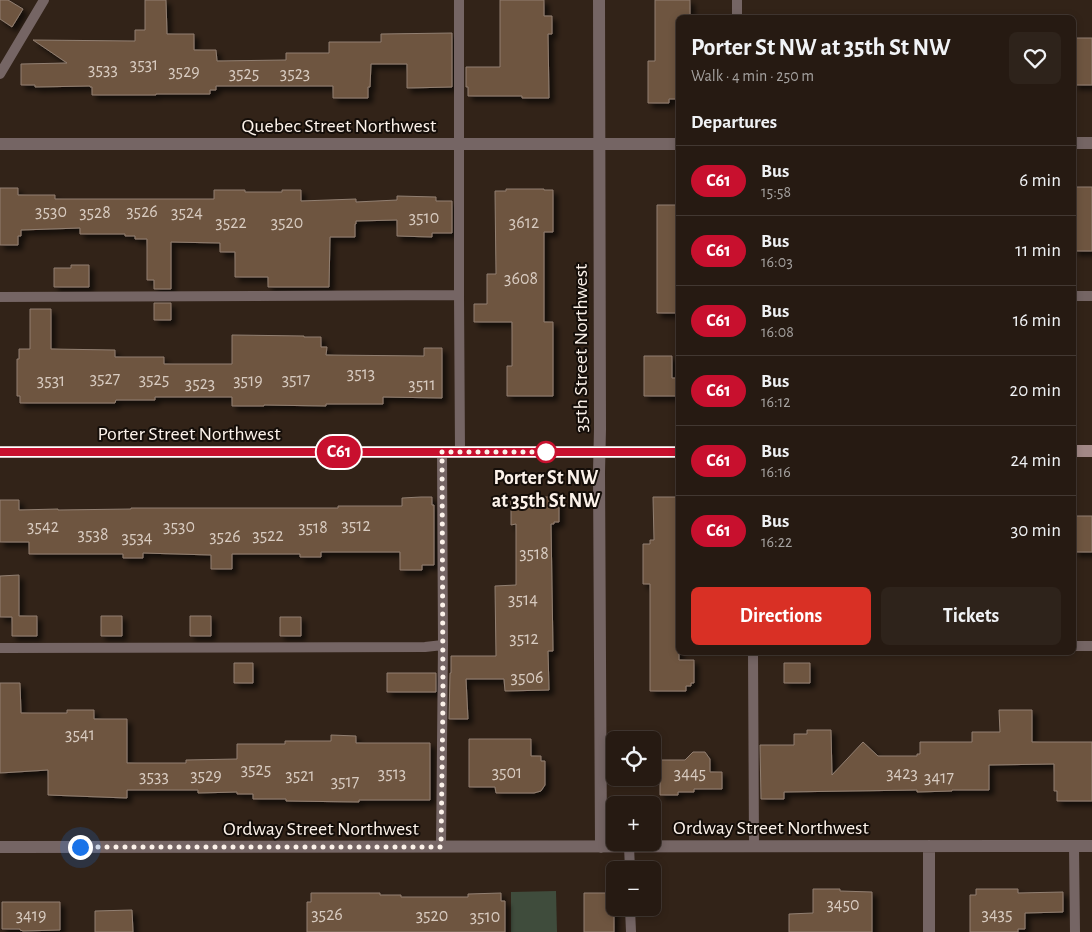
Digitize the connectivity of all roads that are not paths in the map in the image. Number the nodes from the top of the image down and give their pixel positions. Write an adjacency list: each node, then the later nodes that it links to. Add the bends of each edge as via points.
1 (44, 0): 6 (lane)
2 (459, 0): 10 (lane)
3 (599, 0): 11 (street, 35th Street Northwest)
4 (737, 0): 5 (lane)
5 (737, 15)
6 (0, 74)
7 (1076, 143): 8 (street)
8 (1092, 143)
9 (0, 144): 10 (street, Quebec Street Northwest)
10 (459, 144): 11 (street, Quebec Street Northwest); 13 (lane)
11 (599, 144): 12 (street, Quebec Street Northwest); 22 (street, 35th Street Northwest)
12 (676, 144)
13 (459, 295): 16 (lane); 21 (lane)
14 (1076, 296): 15 (lane)
15 (1092, 296)
16 (0, 297)
17 (1076, 451): 18 (street)
18 (1092, 451)
19 (0, 452): 20 (street, Porter Street Northwest)
20 (442, 452): 21 (street, Porter Street Northwest); 24 (lane)
21 (460, 452): 22 (street, Porter Street Northwest)
22 (599, 452): 23 (street, Porter Street Northwest); 36 (street, 35th Street Northwest)
23 (676, 452)
24 (443, 645): 27 (lane); 35 (lane)
25 (1076, 646): 26 (lane)
26 (1092, 646)
27 (0, 648)
28 (753, 655): 30 (lane)
29 (661, 846): 30 (street, Ordway Street Northwest)
30 (754, 846): 31 (street, Ordway Street Northwest)
31 (929, 846): 32 (street, Ordway Street Northwest); 40 (street)
32 (1074, 846): 33 (street, Ordway Street Northwest); 41 (lane)
33 (1092, 846)
34 (0, 847): 35 (street, Ordway Street Northwest)
35 (441, 847): 36 (street, Ordway Street Northwest)
36 (601, 847): 37 (street, Ordway Street Northwest)
37 (606, 847)
38 (630, 916): 39 (lane)
39 (631, 932)
40 (929, 932)
41 (1075, 932)

